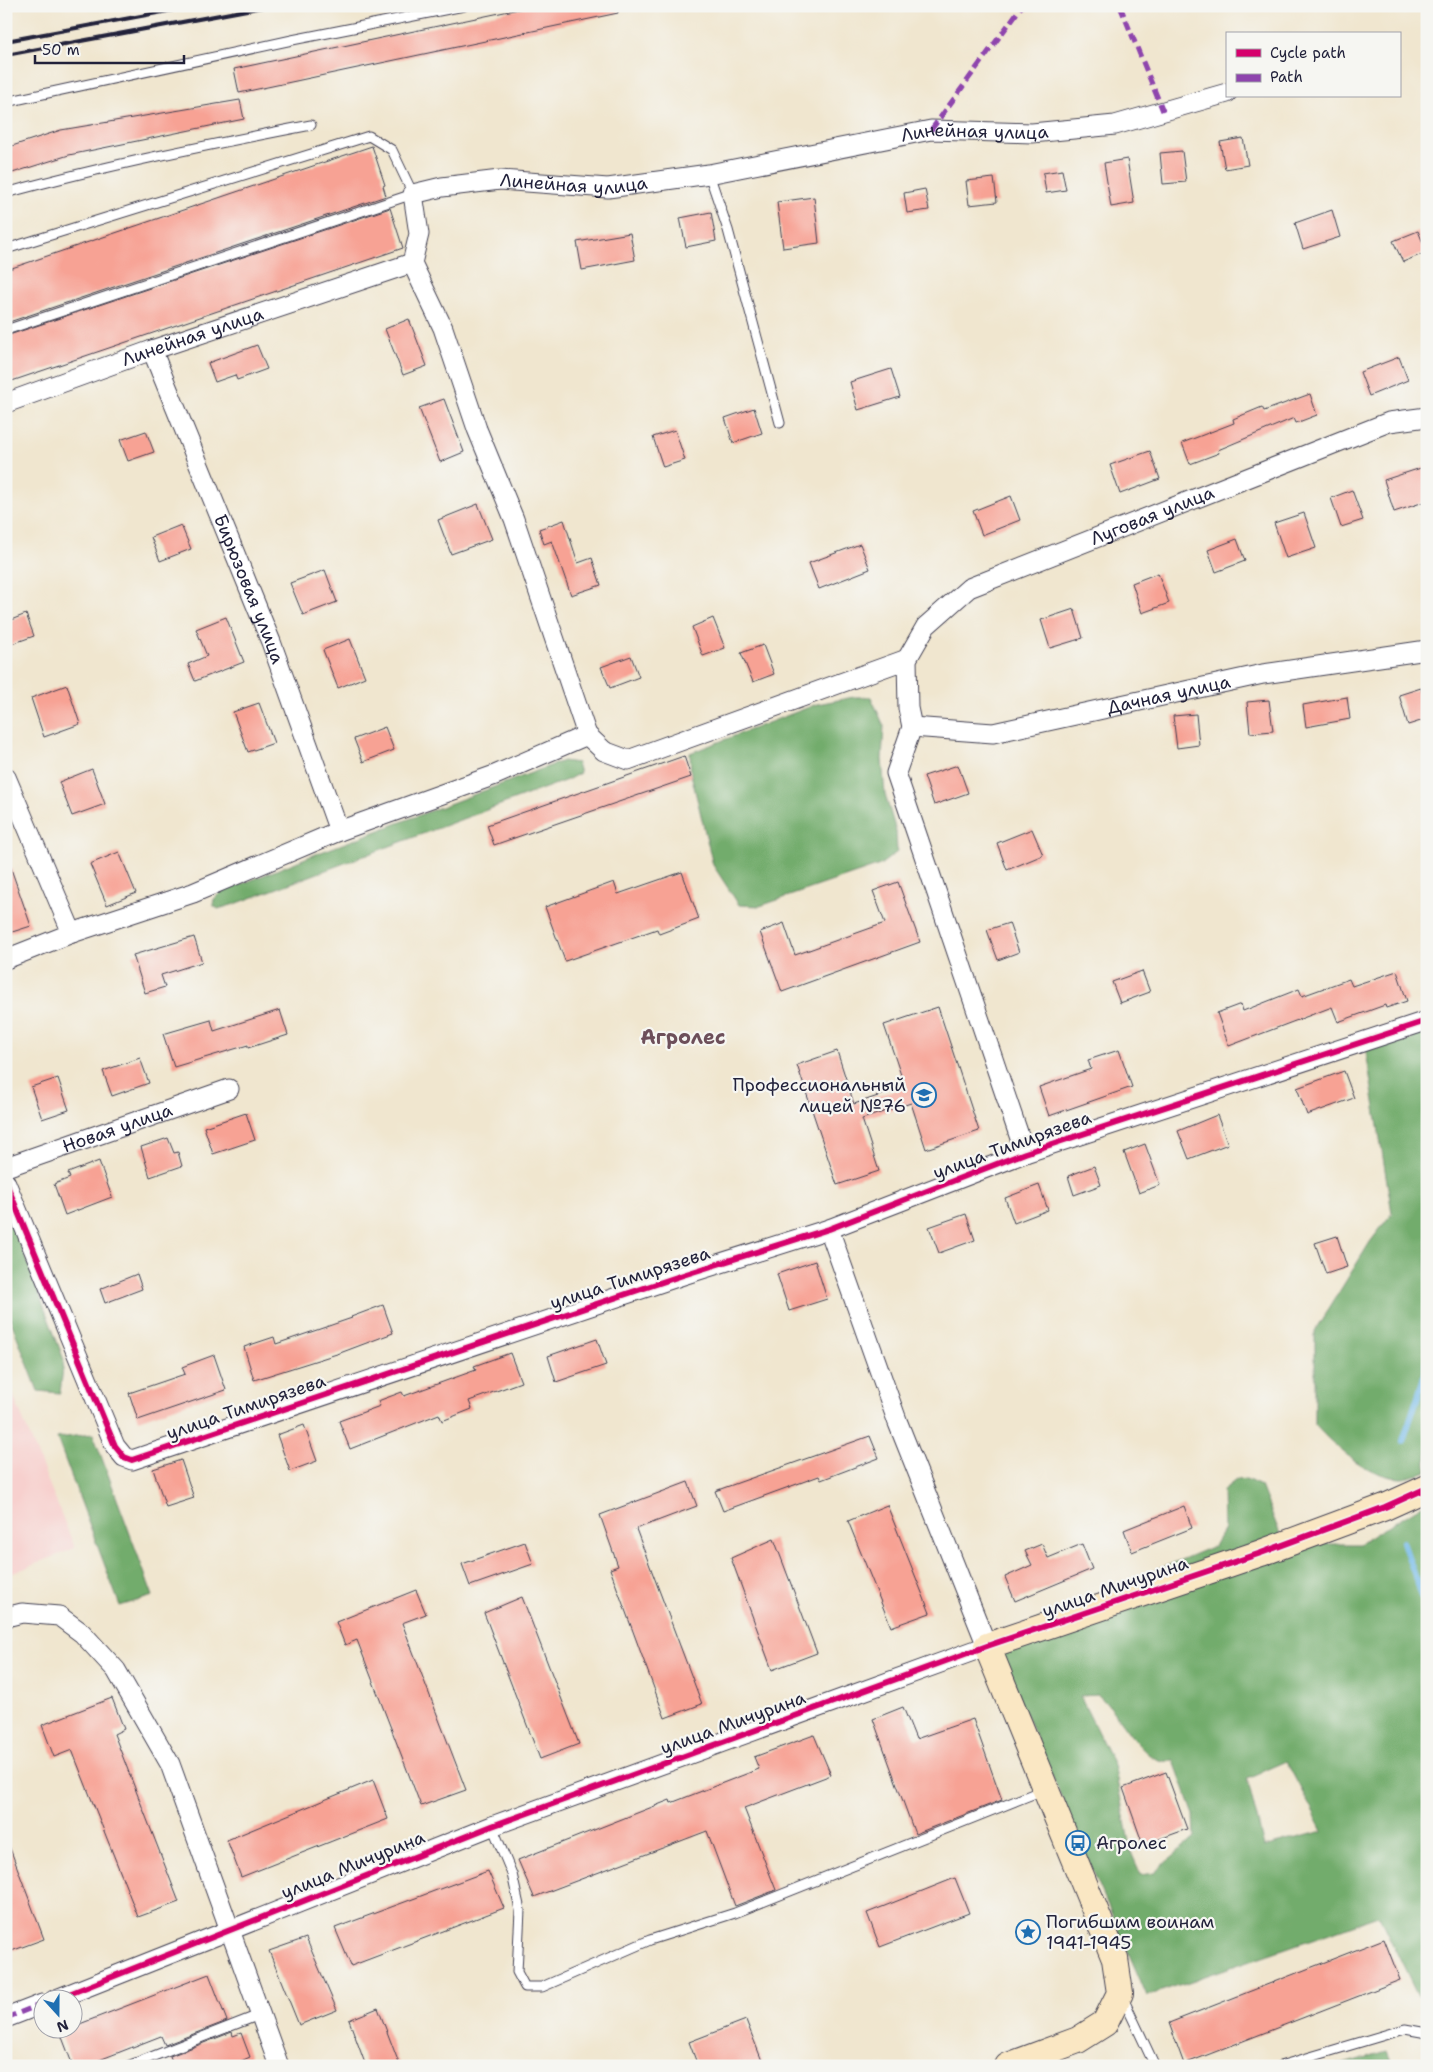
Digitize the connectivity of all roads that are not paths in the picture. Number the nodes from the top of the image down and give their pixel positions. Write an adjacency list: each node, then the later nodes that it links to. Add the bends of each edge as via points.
1 (464, 6): 3 (lane)
2 (1226, 93): 5 (street, Линейная улица, via 1115,124 1032,133 931,130)
3 (6, 102)
4 (311, 125): 6 (lane, via 88,171)
5 (709, 174): 7 (street, Линейная улица, via 608,188 500,180); 14 (lane, via 728,230)
6 (6, 193)
7 (413, 194): 8 (lane, via 392,150 369,136); 9 (street, via 419,234); 10 (lane)
8 (6, 249)
9 (412, 263): 11 (street, Линейная улица); 18 (street, via 443,328 477,429 514,519)
10 (6, 330)
11 (152, 350): 12 (street, Линейная улица); 20 (street, Бирюзовая улица, via 271,642)
12 (6, 403)
13 (1427, 417): 16 (street, Луговая улица, via 1389,422 969,588 926,626)
14 (780, 422)
15 (1427, 650): 17 (street, Дачная улица, via 1263,674 993,733)
16 (907, 659): 17 (street, via 908,708); 18 (street, via 628,760 604,751)
17 (912, 727): 25 (street, via 896,773)
18 (588, 735): 20 (street, via 495,774)
19 (6, 778): 21 (street)
20 (340, 831): 21 (street, via 194,893)
21 (72, 933): 22 (street)
22 (6, 959)
23 (1426, 1021): 25 (street, улица Тимирязева)
24 (229, 1089): 26 (street, Новая улица)
25 (1025, 1154): 28 (street, улица Тимирязева)
26 (6, 1167)
27 (6, 1183): 28 (street, улица Тимирязева, via 115,1446 124,1457 132,1460)
28 (829, 1229): 31 (street, via 898,1423)
29 (1427, 1488): 31 (street, улица Мичурина, via 1385,1508 1261,1554)
30 (6, 1617): 34 (street, via 22,1613 59,1616 82,1633 116,1670 170,1764)
31 (987, 1646): 32 (street); 33 (street, улица Мичурина)
32 (1046, 1789): 33 (lane, via 735,1913 650,1940 542,1987 525,1987 518,1972 520,1910 512,1874); 36 (street, via 1115,1959)
33 (492, 1826): 34 (street, улица Мичурина)
34 (230, 1931): 35 (street, улица Мичурина); 38 (street)
35 (80, 1990)
36 (1120, 1993): 43 (street, via 1104,2023 1078,2040); 44 (lane)
37 (32, 2008): 39 (street)
38 (259, 2015): 41 (lane); 42 (street)
39 (6, 2018)
40 (1427, 2033): 45 (lane, via 1405,2029)
41 (128, 2066)
42 (279, 2066)
43 (1008, 2066)
44 (1155, 2066)
45 (1280, 2066)

